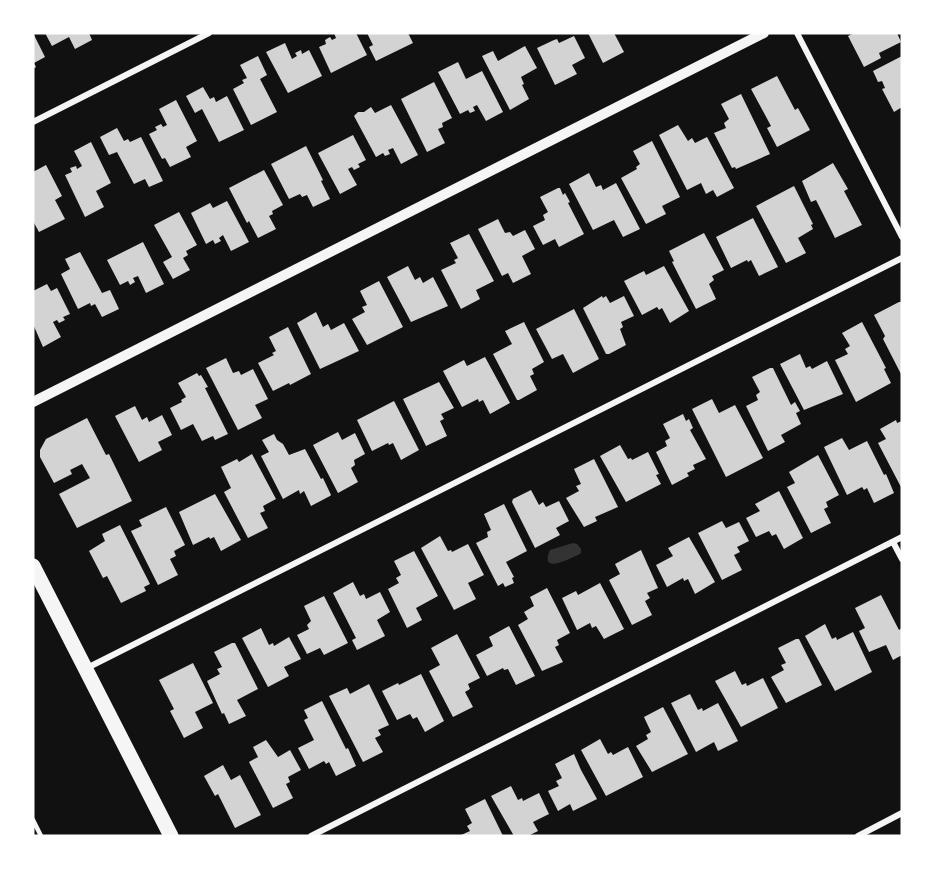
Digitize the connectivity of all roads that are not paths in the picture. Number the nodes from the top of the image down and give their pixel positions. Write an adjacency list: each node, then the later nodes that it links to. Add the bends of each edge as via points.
1 (209, 33): 4 (street)
2 (764, 33): 7 (street)
3 (797, 33): 5 (street)
4 (33, 122)
5 (902, 237)
6 (902, 258): 12 (street)
7 (33, 402)
8 (902, 537): 9 (street)
9 (893, 542): 10 (street); 17 (street)
10 (902, 559)
11 (33, 566): 12 (main road)
12 (86, 669): 16 (main road)
13 (902, 813): 18 (street)
14 (33, 820): 15 (lane)
15 (41, 836)
16 (171, 836)
17 (310, 836)
18 (858, 836)

